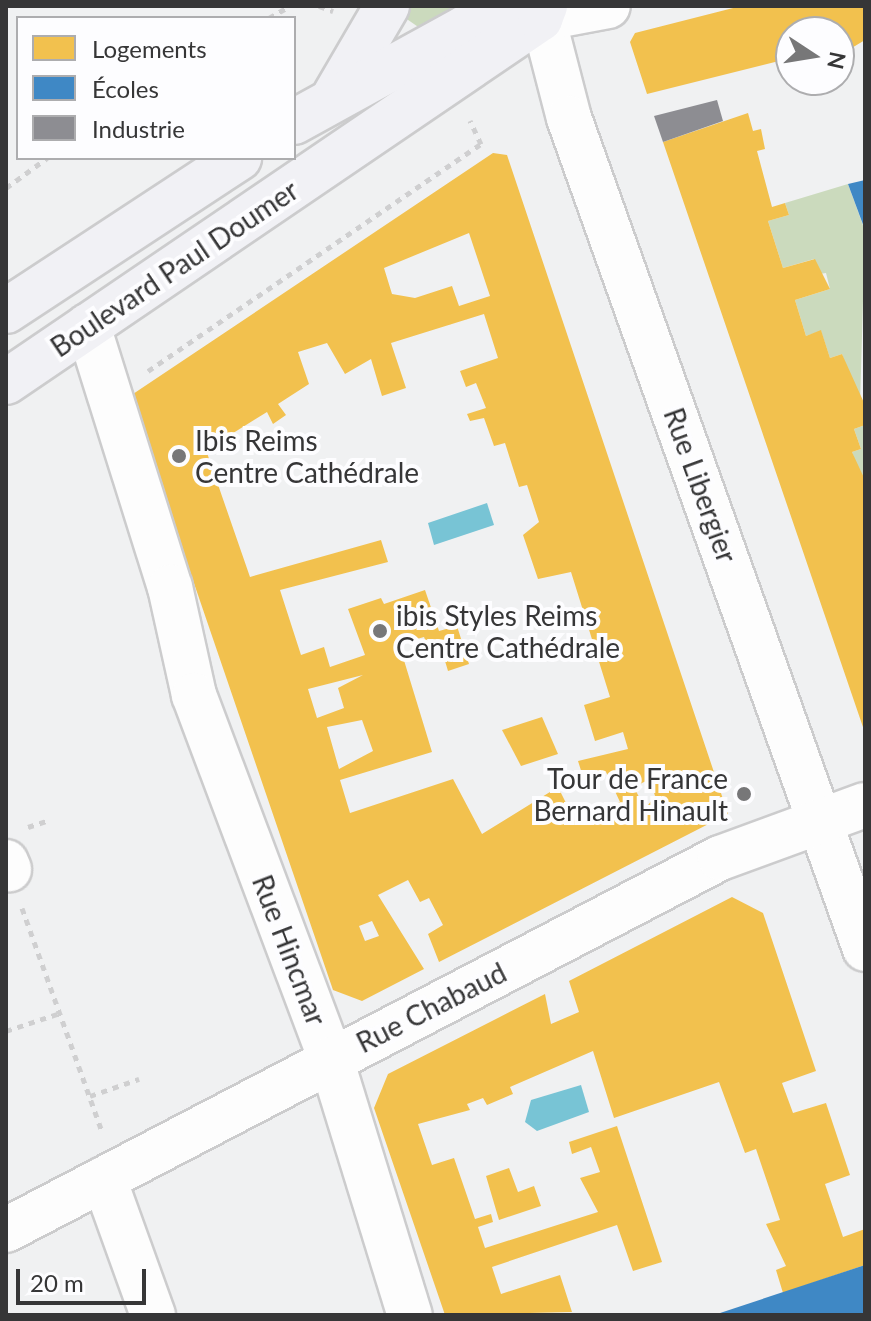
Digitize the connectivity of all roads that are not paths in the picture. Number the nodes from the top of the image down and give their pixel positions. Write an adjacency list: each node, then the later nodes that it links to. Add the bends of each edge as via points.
1 (387, 6): 4 (main road)
2 (608, 6): 3 (street)
3 (542, 10): 4 (main road, via 465,28); 8 (main road, Boulevard Paul Doumer); 11 (street, Rue Libergier)
4 (335, 95): 5 (main road)
5 (296, 121)
6 (236, 160): 7 (main road, Boulevard Paul Doumer)
7 (6, 311)
8 (88, 326): 9 (main road, Boulevard Paul Doumer); 13 (street, Rue Hincmar, via 181,583 194,695)
9 (6, 382)
10 (865, 805): 11 (street, Rue Chabaud)
11 (821, 819): 12 (street, Rue Libergier); 13 (street, Rue Chabaud, via 720,858)
12 (865, 949)
13 (331, 1059): 14 (street, Rue Chabaud); 17 (street, Rue Hincmar)
14 (111, 1176): 15 (street, Rue Chabaud); 16 (street)
15 (6, 1230)
16 (153, 1315)
17 (410, 1315)

